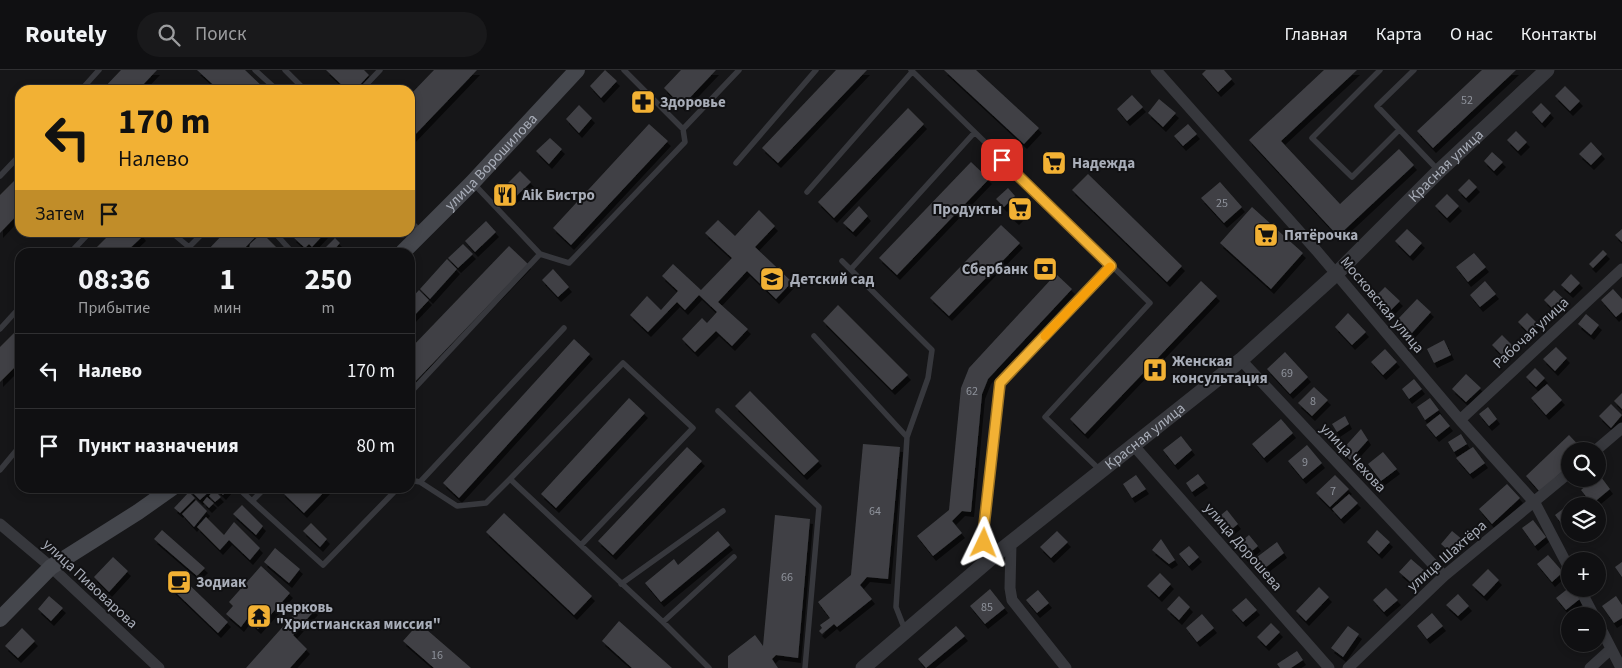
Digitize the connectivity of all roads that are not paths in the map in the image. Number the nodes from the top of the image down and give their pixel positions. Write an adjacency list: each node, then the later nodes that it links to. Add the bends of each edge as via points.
1 (99, 70): 14 (lane)
2 (255, 70): 15 (lane)
3 (285, 70): 16 (lane)
4 (380, 70): 17 (lane)
5 (577, 70): 25 (main road, улица Ворошилова)
6 (624, 70): 18 (lane)
7 (739, 70): 18 (lane)
8 (816, 70): 22 (lane)
9 (1156, 70): 42 (street, Московская улица)
10 (1380, 70): 19 (lane, via 1312,138 1352,176)
11 (1414, 70): 19 (lane, via 1377,106)
12 (1547, 70): 23 (street, Красная улица)
13 (912, 71): 20 (lane); 26 (lane)
14 (86, 85)
15 (272, 85)
16 (300, 85)
17 (366, 85)
18 (683, 129): 37 (lane, via 685,142 570,263)
19 (1399, 130): 23 (lane)
20 (974, 133): 39 (lane); 40 (lane)
21 (15, 160): 24 (lane)
22 (736, 163)
23 (1439, 171): 42 (street, Красная улица)
24 (0, 176)
25 (472, 183): 28 (main road, улица Ворошилова); 37 (lane)
26 (806, 192)
27 (415, 226): 28 (lane)
28 (422, 233): 36 (main road, улица Ворошилова)
29 (85, 237): 34 (lane)
30 (177, 237): 33 (lane)
31 (199, 237): 33 (lane)
32 (278, 237): 35 (lane)
33 (189, 247)
34 (75, 248)
35 (288, 248)
36 (407, 248)
37 (540, 254): 48 (lane)
38 (842, 261): 40 (lane)
39 (1111, 266): 57 (lane, via 1150,304 1045,417); 74 (lane, via 1000,383 983,535)
40 (851, 269): 52 (lane, via 932,350 928,378)
41 (1622, 269): 50 (street, Рабочая улица)
42 (1336, 274): 47 (street, Красная улица); 50 (street, Московская улица)
43 (15, 312): 45 (lane)
44 (564, 328): 61 (lane)
45 (0, 329)
46 (814, 336): 52 (lane)
47 (1241, 360): 54 (street, Красная улица); 76 (street, улица Чехова)
48 (415, 388)
49 (718, 412): 85 (lane, via 819,507)
50 (1460, 420): 67 (street, Московская улица)
51 (1622, 428): 53 (street)
52 (907, 437): 80 (lane, via 896,607)
53 (1606, 442)
54 (1134, 446): 57 (street, Красная улица); 88 (street, улица Дорошева)
55 (15, 452): 56 (lane)
56 (0, 470)
57 (1101, 472): 70 (street, Красная улица)
58 (510, 479): 61 (lane, via 486,503 457,506); 71 (lane); 71 (lane, via 623,363 694,428)
59 (1561, 480): 67 (street, улица Шахтёра)
60 (415, 481): 61 (lane)
61 (420, 482)
62 (165, 493): 75 (main road)
63 (243, 493): 66 (lane)
64 (260, 493): 66 (lane)
65 (393, 493): 66 (lane, via 322,565)
66 (252, 501)
67 (1534, 503): 72 (street, Московская улица); 76 (street, улица Шахтёра)
68 (723, 511): 77 (lane)
69 (0, 524): 75 (street, улица Пивоварова)
70 (1010, 543): 74 (street, Красная улица); 87 (street, via 1012,600)
71 (581, 545): 77 (lane)
72 (1561, 553)
73 (734, 557): 79 (lane)
74 (990, 559): 80 (street, Красная улица)
75 (52, 567): 78 (main road); 83 (street, улица Пивоварова)
76 (1444, 576): 89 (street, улица Шахтёра)
77 (621, 584): 79 (lane)
78 (0, 619)
79 (663, 622): 84 (lane)
80 (906, 632): 86 (street, Красная улица)
81 (1606, 639): 82 (street)
82 (1611, 649): 90 (street); 91 (street)
83 (159, 668)
84 (709, 668)
85 (805, 668)
86 (863, 668)
87 (1066, 668)
88 (1329, 668)
89 (1348, 668)
90 (1590, 668)
91 (1621, 668)

